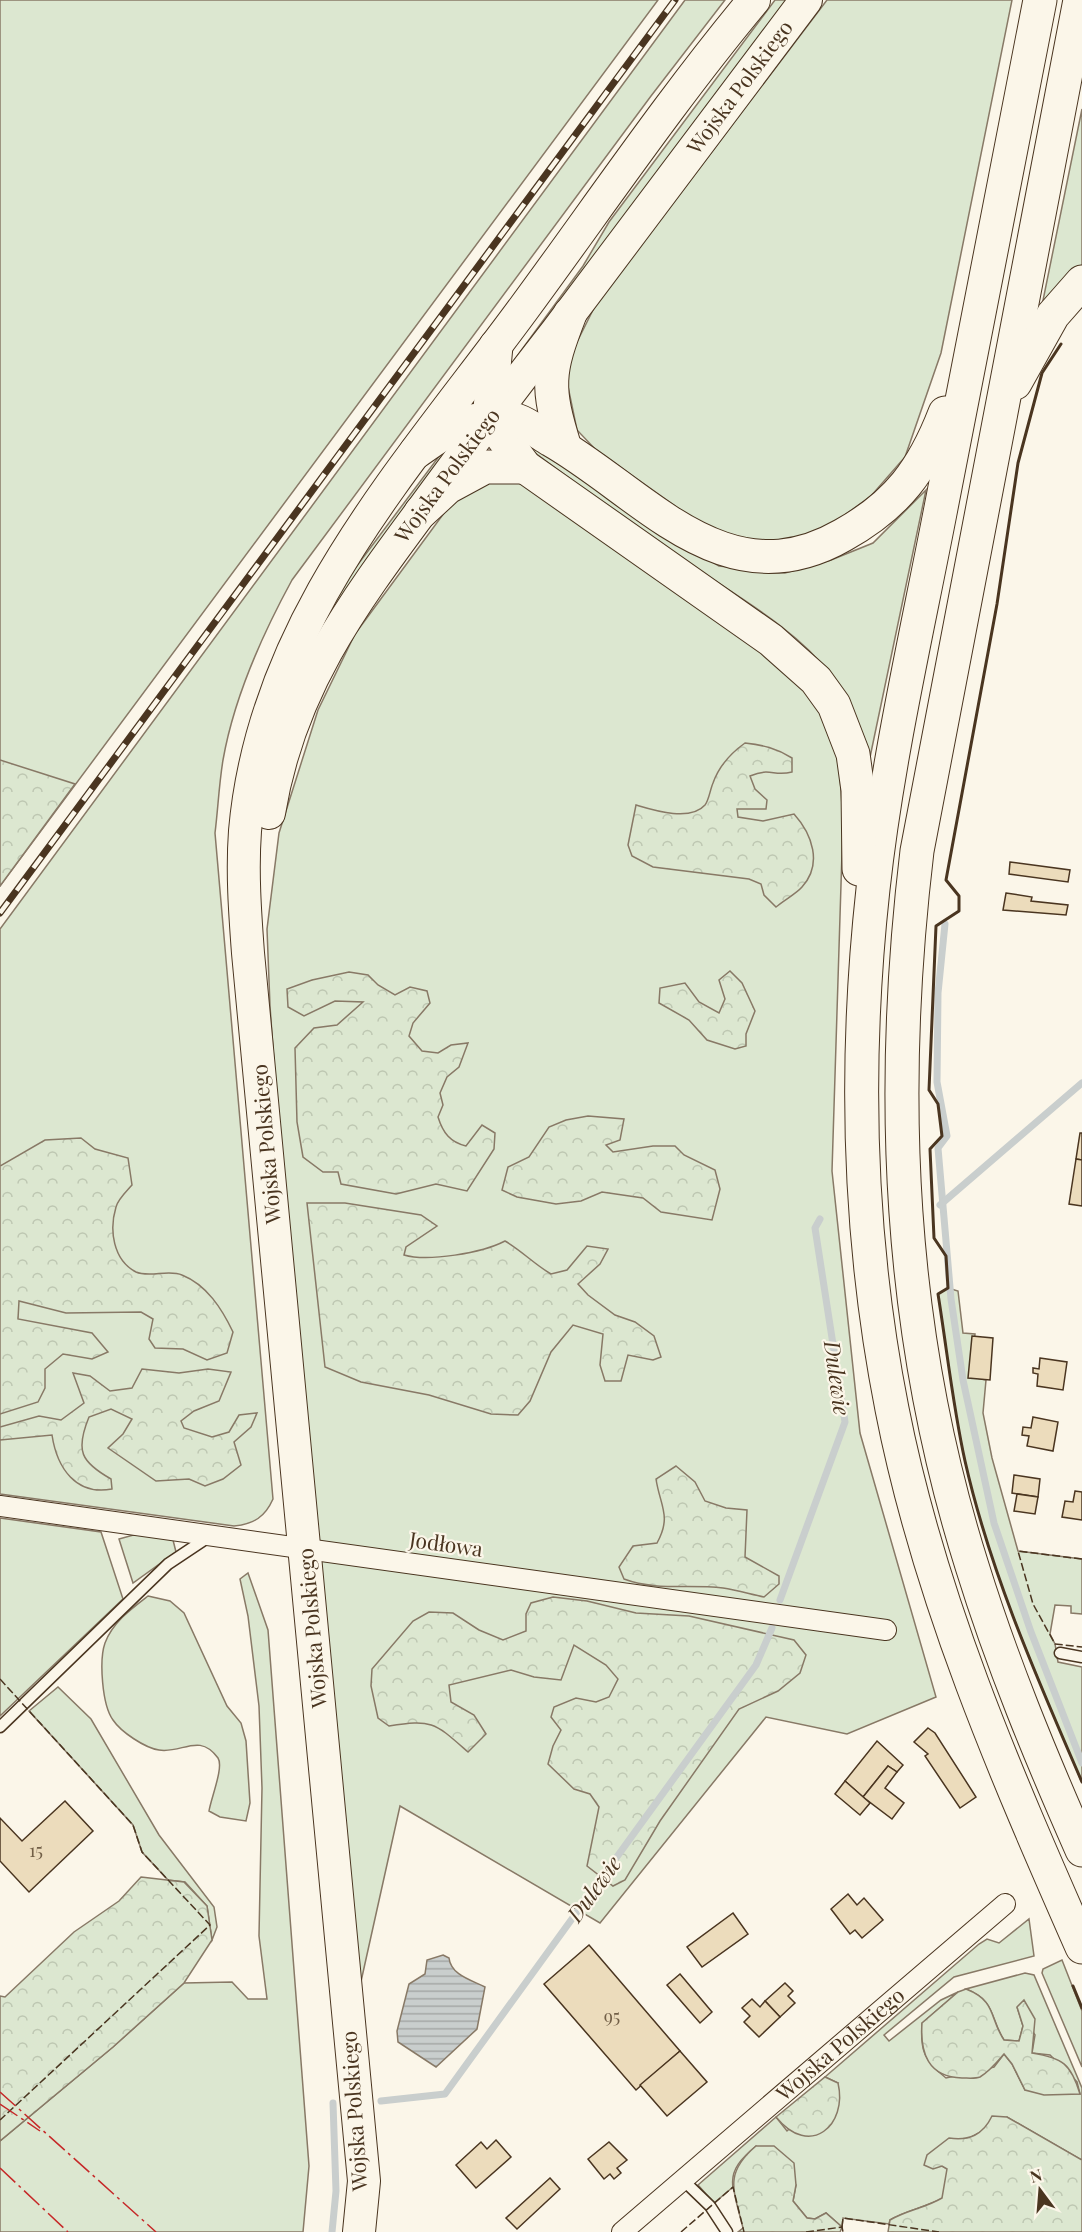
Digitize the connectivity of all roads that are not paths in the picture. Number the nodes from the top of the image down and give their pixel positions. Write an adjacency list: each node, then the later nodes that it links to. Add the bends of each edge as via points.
1 (754, 0): 8 (main road, Wojska Polskiego)
2 (806, 0): 6 (main road, Wojska Polskiego)
3 (1040, 0): 7 (highway)
4 (1080, 0): 9 (highway)
5 (1082, 282): 9 (highway, via 1053,315)
6 (570, 314): 10 (main road, Wojska Polskiego); 11 (highway, via 553,358 550,380)
7 (975, 335): 11 (highway, via 933,445 907,486 860,526 800,552 780,556 752,554 708,544 674,527); 15 (highway, via 884,811)
8 (496, 346): 10 (highway); 12 (main road, Wojska Polskiego)
9 (1001, 408): 24 (highway, via 916,861 901,1060 904,1209 929,1391 962,1534 997,1641)
10 (489, 419): 11 (highway, via 515,420); 12 (highway, via 454,425); 13 (highway); 14 (main road, Wojska Polskiego)
11 (565, 448)
12 (416, 452): 16 (main road, Wojska Polskiego, via 341,556 309,612 262,735 245,831 243,880)
13 (525, 467): 14 (highway, via 485,467 448,487); 15 (highway, via 788,652 826,692 846,730 856,770 860,917)
14 (421, 512): 16 (main road, Wojska Polskiego, via 334,634 299,706 281,759 261,876)
15 (866, 967): 26 (highway, via 861,1093 865,1211 885,1368 907,1477 942,1604 971,1685)
16 (256, 1023): 19 (main road, Wojska Polskiego)
17 (0, 1506): 18 (street, Jodłowa)
18 (210, 1535): 19 (street, Jodłowa); 23 (lane, via 168,1564)
19 (306, 1549): 20 (street, Jodłowa); 28 (main road, Wojska Polskiego, via 364,2181)
20 (886, 1630)
21 (1060, 1653): 22 (lane)
22 (1082, 1657)
23 (0, 1727)
24 (1082, 1850)
25 (1005, 1904): 27 (street, Wojska Polskiego)
26 (1082, 1947)
27 (683, 2180): 29 (street, Wojska Polskiego); 30 (lane, via 711,2206)
28 (359, 2232)
29 (622, 2232)
30 (727, 2232)

